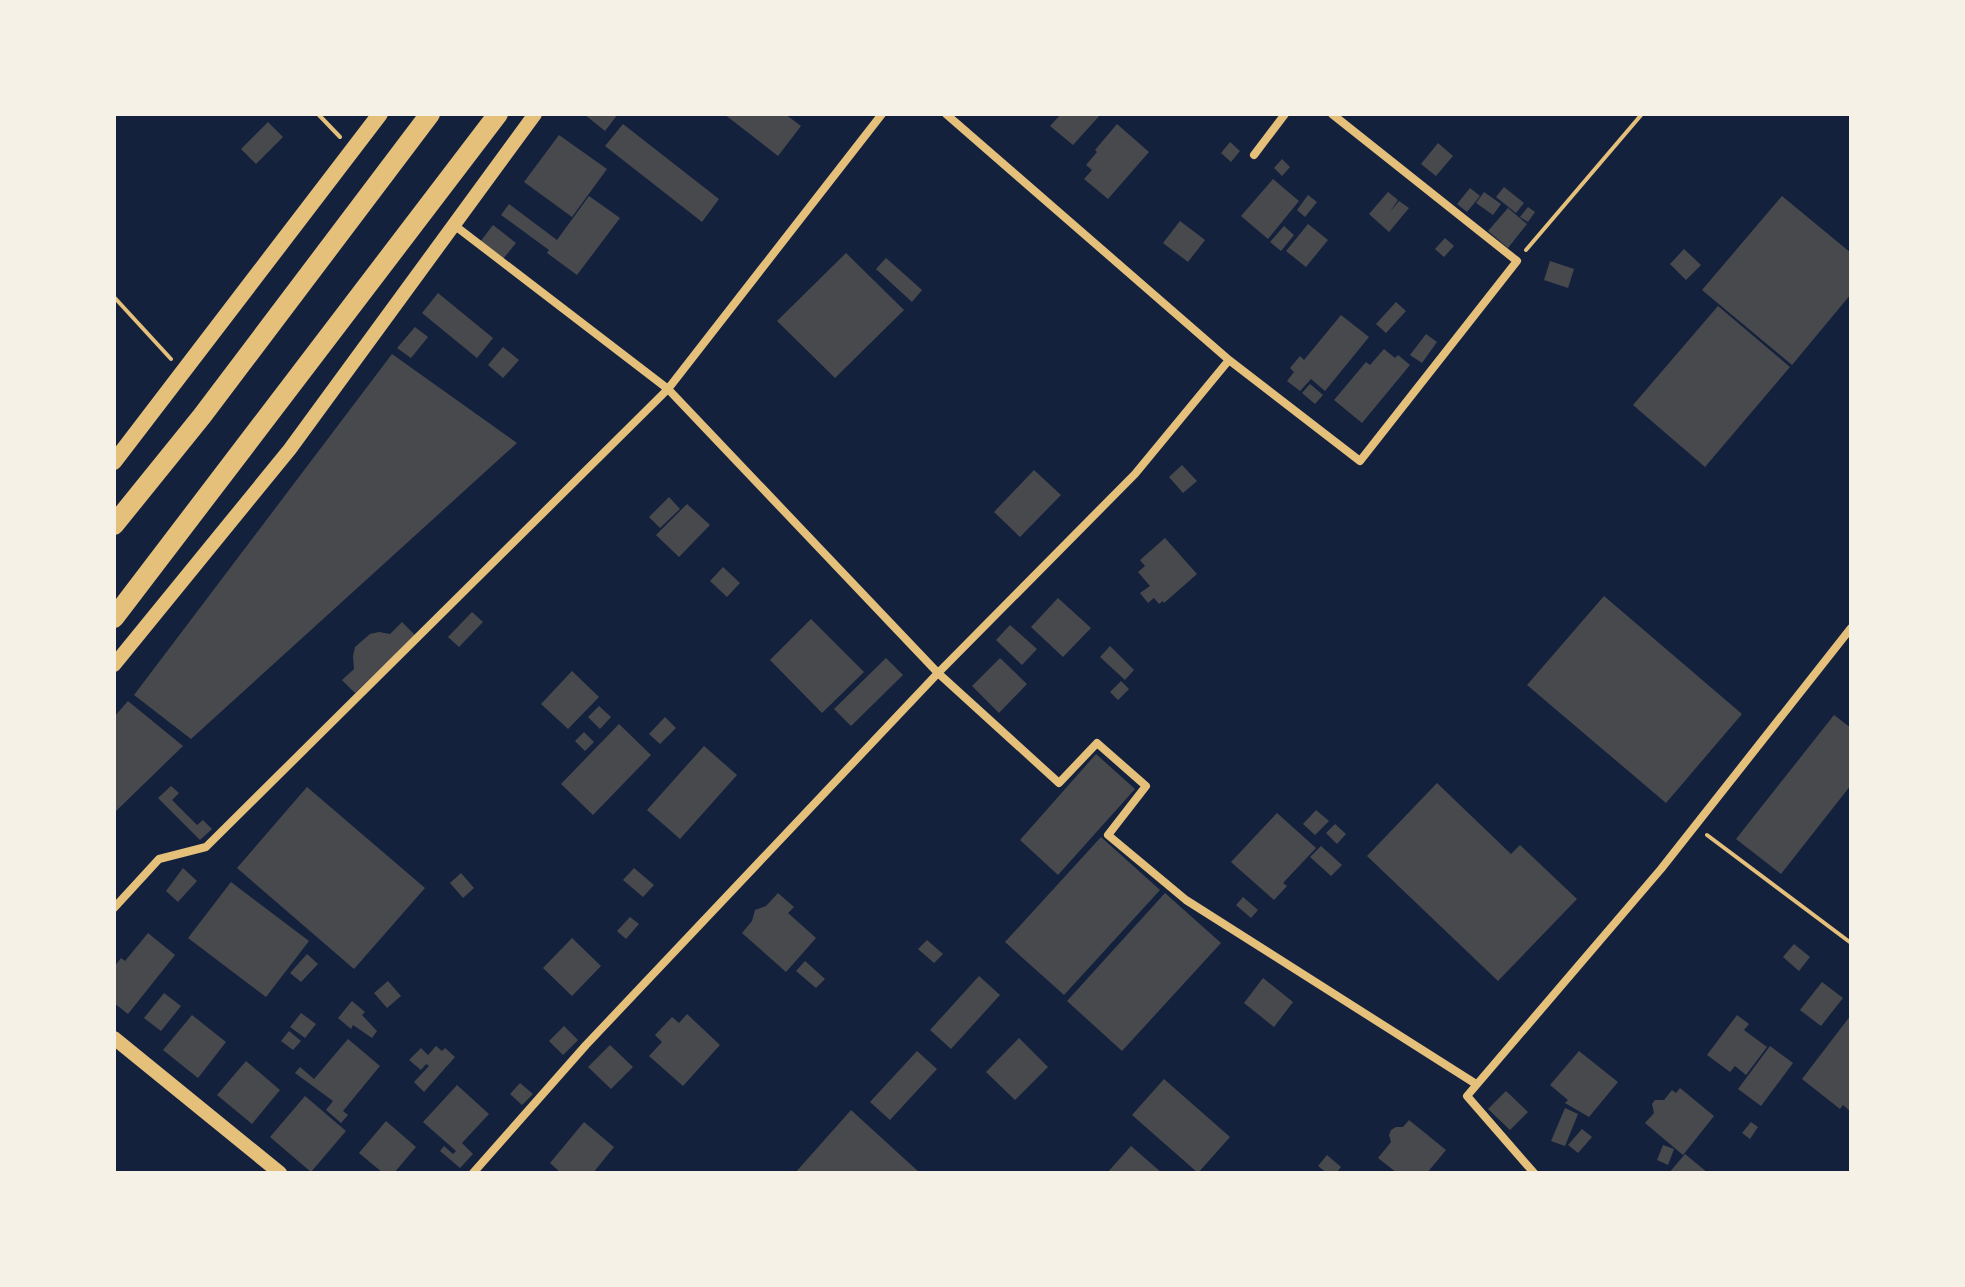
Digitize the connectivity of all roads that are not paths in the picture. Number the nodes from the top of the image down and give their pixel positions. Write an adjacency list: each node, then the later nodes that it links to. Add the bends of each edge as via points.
1 (380, 114): 13 (main road)
2 (430, 114): 14 (highway)
3 (498, 114): 15 (highway)
4 (535, 114): 10 (street)
5 (882, 114): 12 (street)
6 (946, 114): 11 (street)
7 (1285, 114): 9 (street)
8 (1332, 114): 11 (street, via 1517,261 1360,461)
9 (1254, 155)
10 (454, 225): 12 (street); 17 (street, via 290,449)
11 (1229, 360): 18 (street, via 1135,474)
12 (668, 389): 18 (street); 19 (street, via 206,847 159,859)
13 (114, 462)
14 (114, 525)
15 (114, 618)
16 (1851, 628): 21 (street, via 1696,827)
17 (114, 665)
18 (938, 673): 21 (street, via 1059,783 1097,743 1146,786 1108,835 1186,900); 23 (street, via 586,1045)
19 (114, 908)
20 (114, 1038): 22 (street)
21 (1476, 1084): 24 (street, via 1467,1096)
22 (280, 1173)
23 (473, 1173)
24 (1534, 1173)

